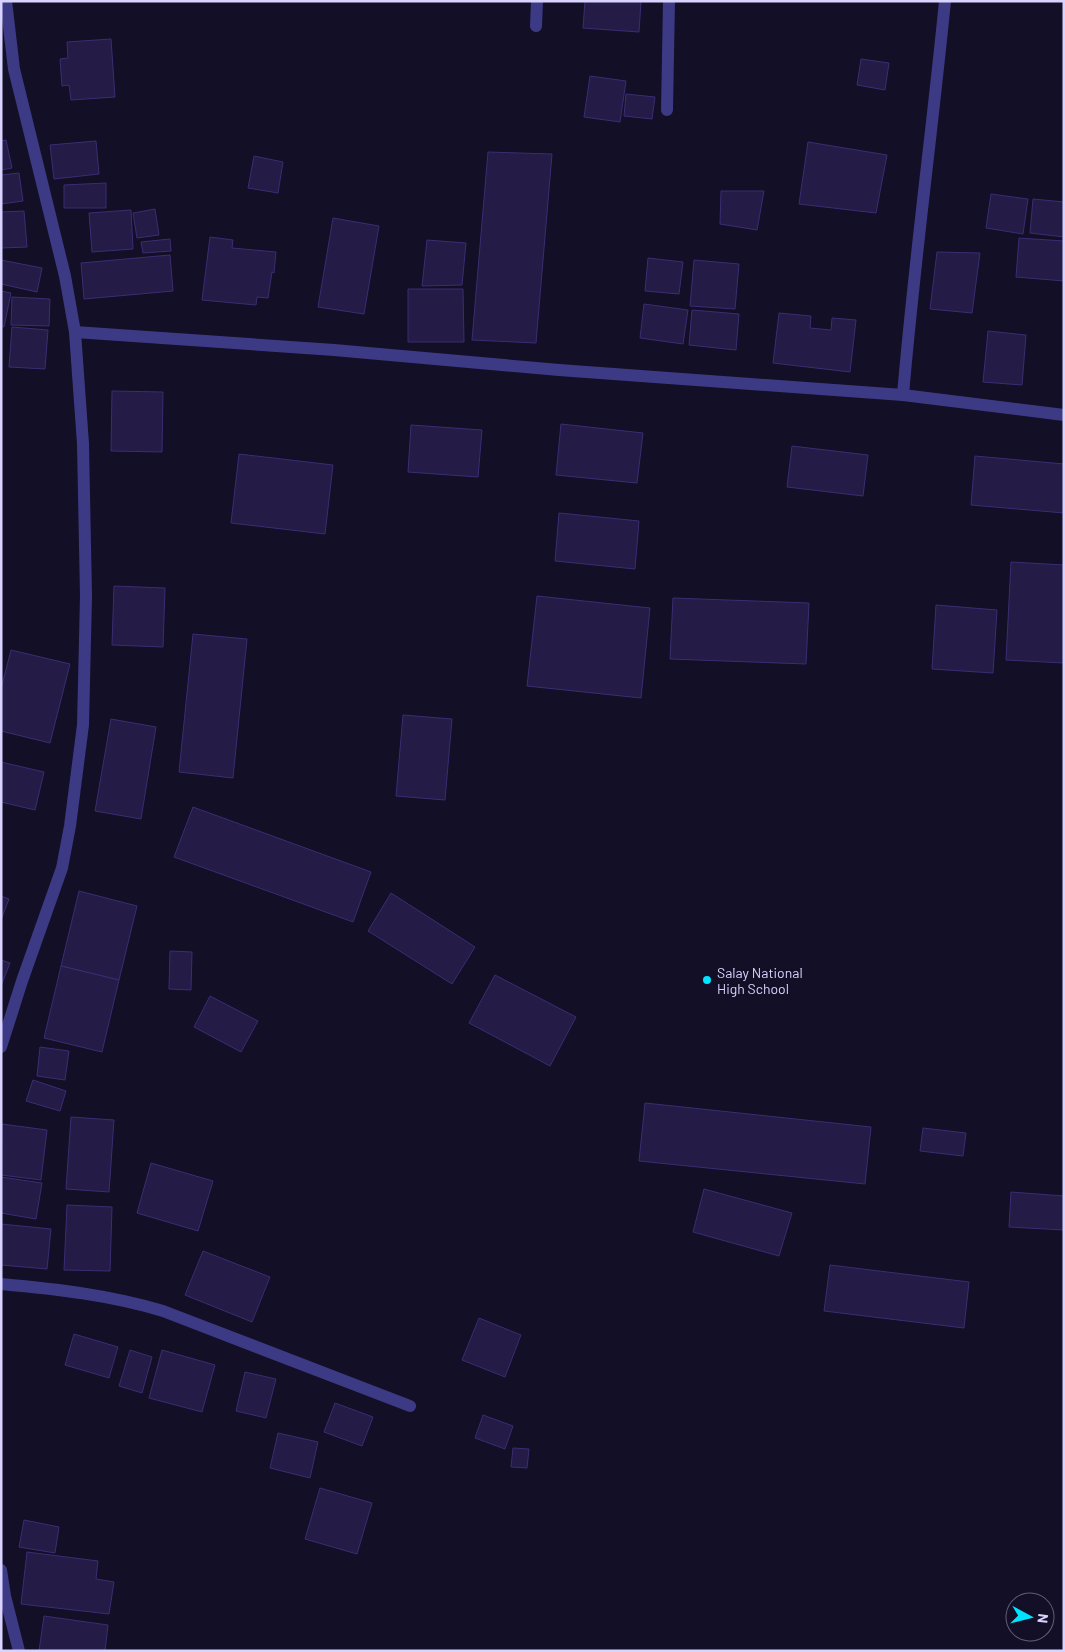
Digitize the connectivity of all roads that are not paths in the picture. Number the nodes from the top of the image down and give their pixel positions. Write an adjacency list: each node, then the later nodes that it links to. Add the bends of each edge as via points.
1 (6, 1): 7 (street, via 14,69)
2 (537, 1): 5 (street)
3 (669, 1): 6 (street)
4 (945, 1): 8 (street)
5 (536, 26)
6 (667, 110)
7 (76, 332): 8 (street); 10 (street, via 83,444 86,596 83,724 62,868)
8 (903, 395): 9 (street)
9 (1064, 415)
10 (1, 1047)
11 (1, 1284): 12 (street, via 70,1291 163,1311)
12 (410, 1406)
13 (1, 1570): 14 (street)
14 (19, 1651)

